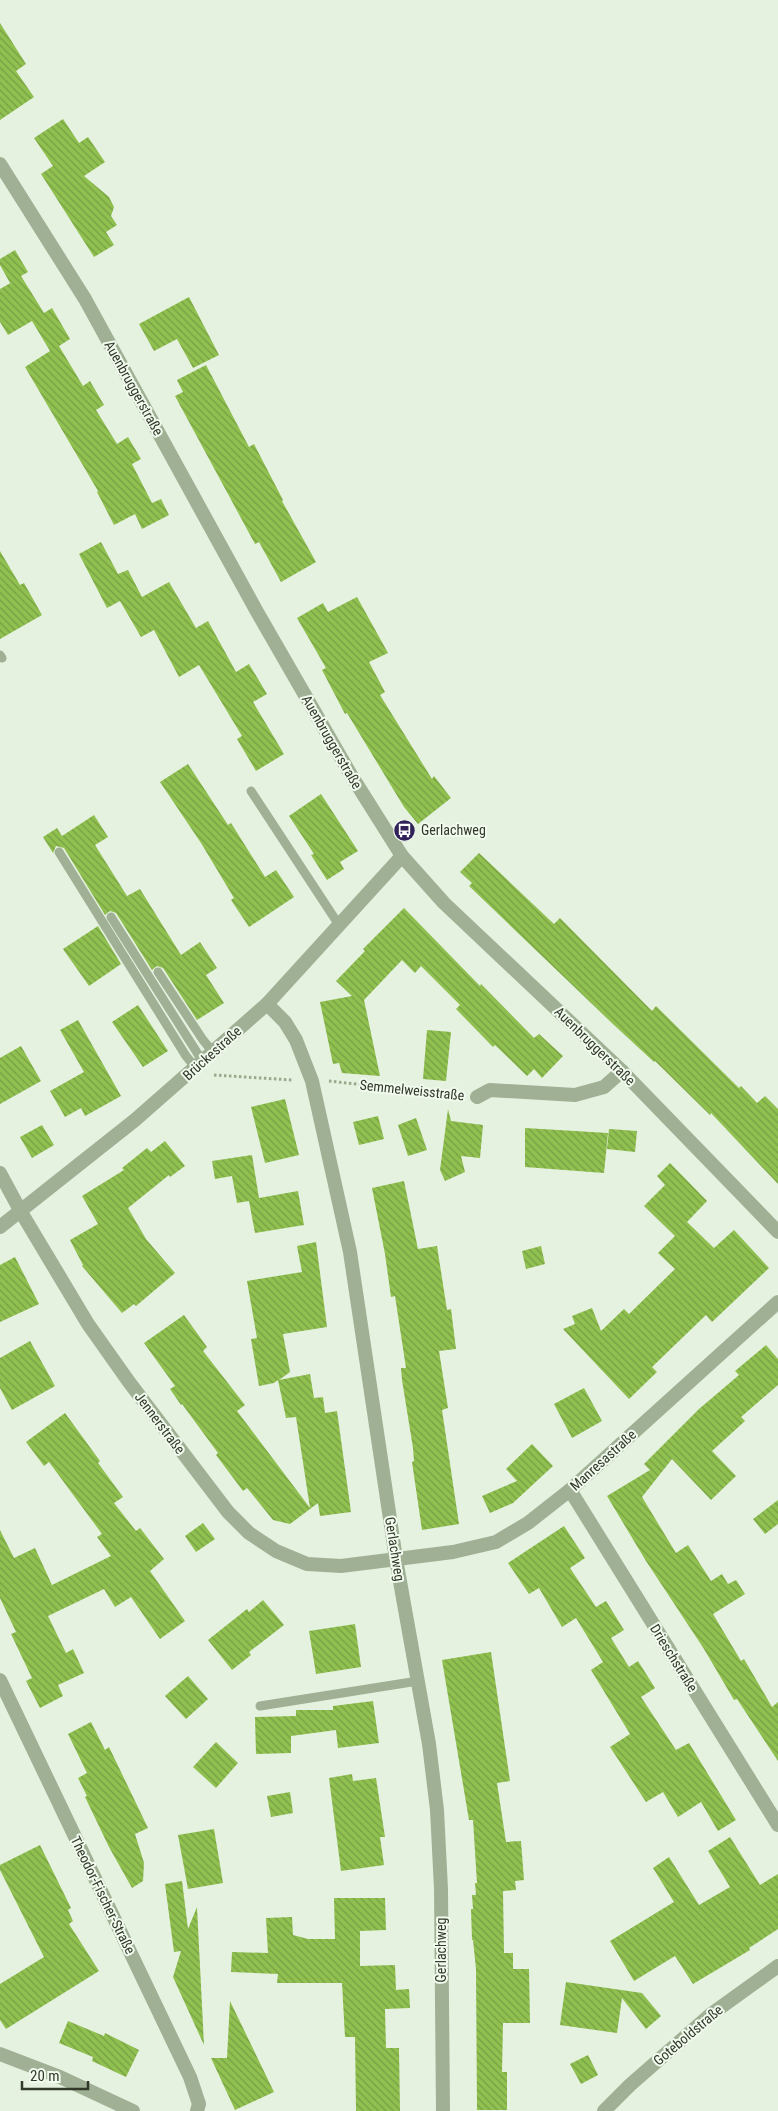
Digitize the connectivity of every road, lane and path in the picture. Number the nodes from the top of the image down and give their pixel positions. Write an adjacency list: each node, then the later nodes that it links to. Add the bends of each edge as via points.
1 (0, 164): 4 (street, Auenbruggerstraße, via 85,298 256,610 351,775)
2 (251, 792): 6 (lane)
3 (59, 852): 9 (lane, via 186,1056)
4 (402, 856): 6 (street, Brückestraße); 10 (street, Auenbruggerstraße, via 444,903)
5 (111, 917): 9 (lane)
6 (339, 925): 8 (street, Brückestraße)
7 (158, 972): 9 (lane, via 203,1040)
8 (267, 1004): 9 (street, Brückestraße); 11 (street, Gerlachweg, via 285,1022 296,1040)
9 (200, 1064): 11 (path, Semmelweisstraße); 14 (street, Brückestraße)
10 (622, 1071): 12 (street, Semmelweisstraße, via 604,1087 575,1095 490,1090); 16 (street, Auenbruggerstraße)
11 (312, 1081): 12 (path, Semmelweisstraße); 19 (street, Gerlachweg, via 350,1252)
12 (477, 1097)
13 (0, 1173): 14 (street, Jennerstraße)
14 (20, 1212): 15 (street, Brückestraße); 19 (street, Jennerstraße, via 88,1324 129,1382 228,1512 249,1533 276,1551 307,1564 341,1566)
15 (0, 1227)
16 (778, 1232)
17 (778, 1302): 18 (street, Manresastraße)
18 (570, 1490): 19 (street, Manresastraße, via 528,1523 496,1542); 23 (street, Drieschstraße)
19 (396, 1559): 21 (street, Gerlachweg)
20 (0, 1680): 27 (street, Theodor-Fischer-Straße, via 190,2077 199,2104)
21 (418, 1681): 22 (lane); 28 (street, Gerlachweg, via 436,1801 442,1888)
22 (260, 1706)
23 (778, 1825)
24 (778, 1966): 29 (street, Goteboldstraße, via 710,2015)
25 (0, 2054): 26 (street)
26 (133, 2111)
27 (197, 2111)
28 (442, 2111)
29 (604, 2111)

